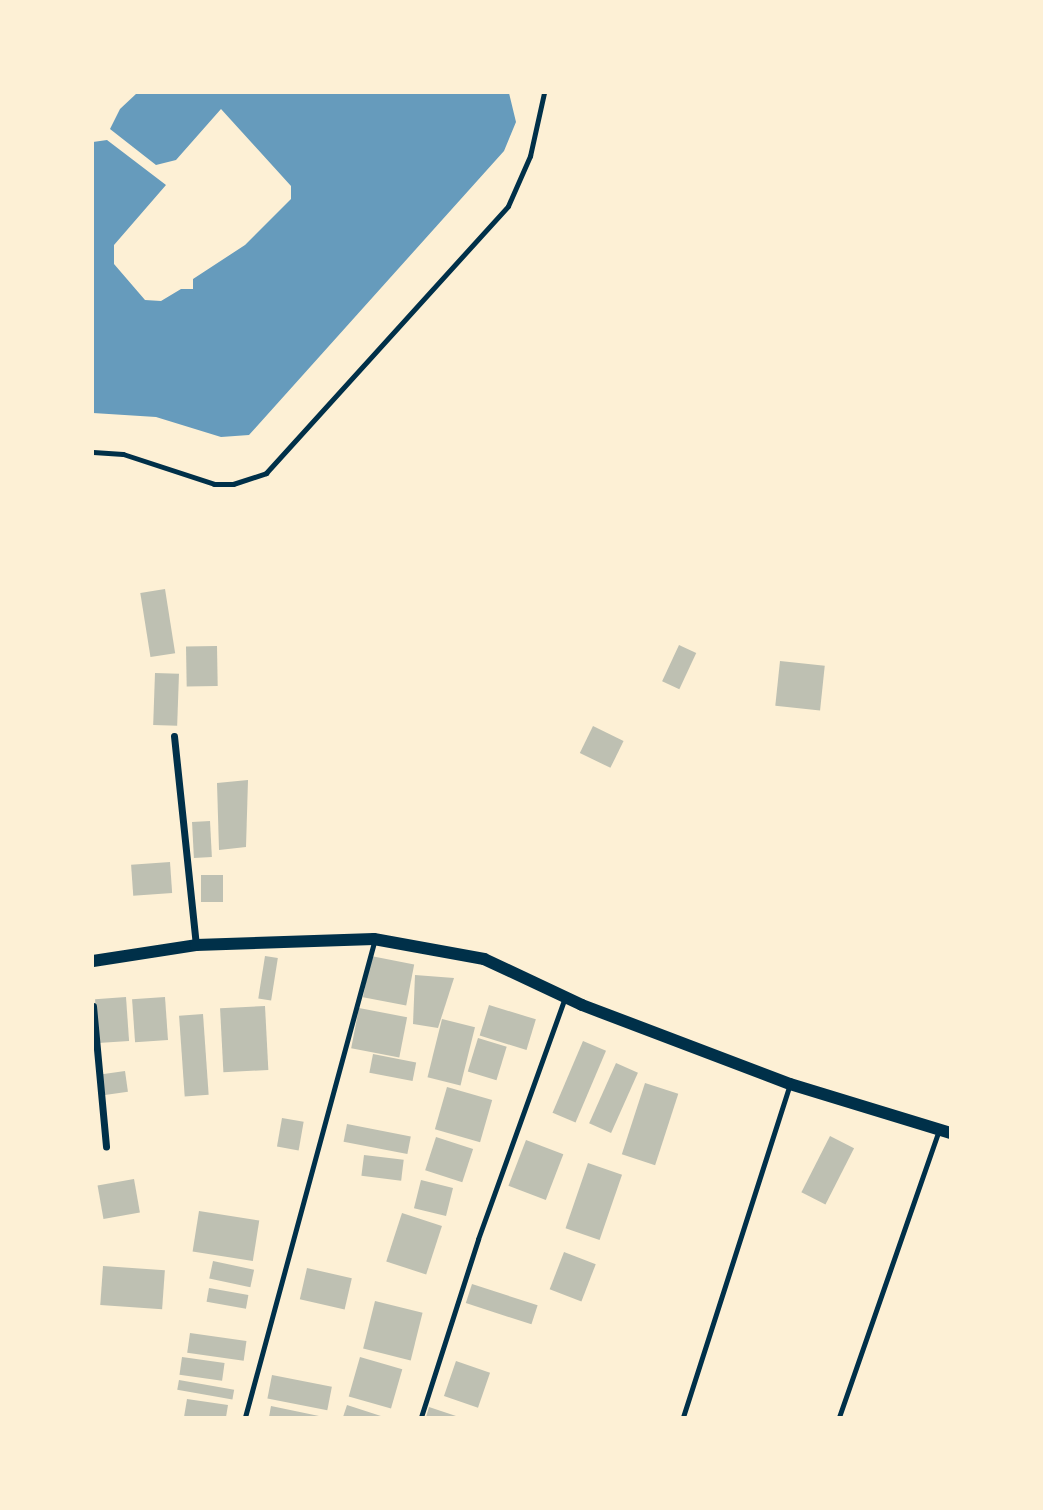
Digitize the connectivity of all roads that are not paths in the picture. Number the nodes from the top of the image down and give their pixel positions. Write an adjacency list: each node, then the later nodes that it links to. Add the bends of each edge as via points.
1 (544, 93): 2 (lane, via 530,156 508,206 266,473 233,484 214,484 123,454)
2 (93, 453)
3 (174, 736): 5 (street)
4 (374, 939): 5 (street); 7 (street, via 484,959); 12 (lane)
5 (196, 945): 6 (street)
6 (93, 961)
7 (565, 997): 9 (street); 13 (lane, via 478,1238)
8 (93, 1006): 11 (street)
9 (790, 1084): 10 (street); 14 (lane)
10 (945, 1131): 15 (lane)
11 (106, 1146)
12 (245, 1417)
13 (421, 1417)
14 (683, 1417)
15 (839, 1417)

